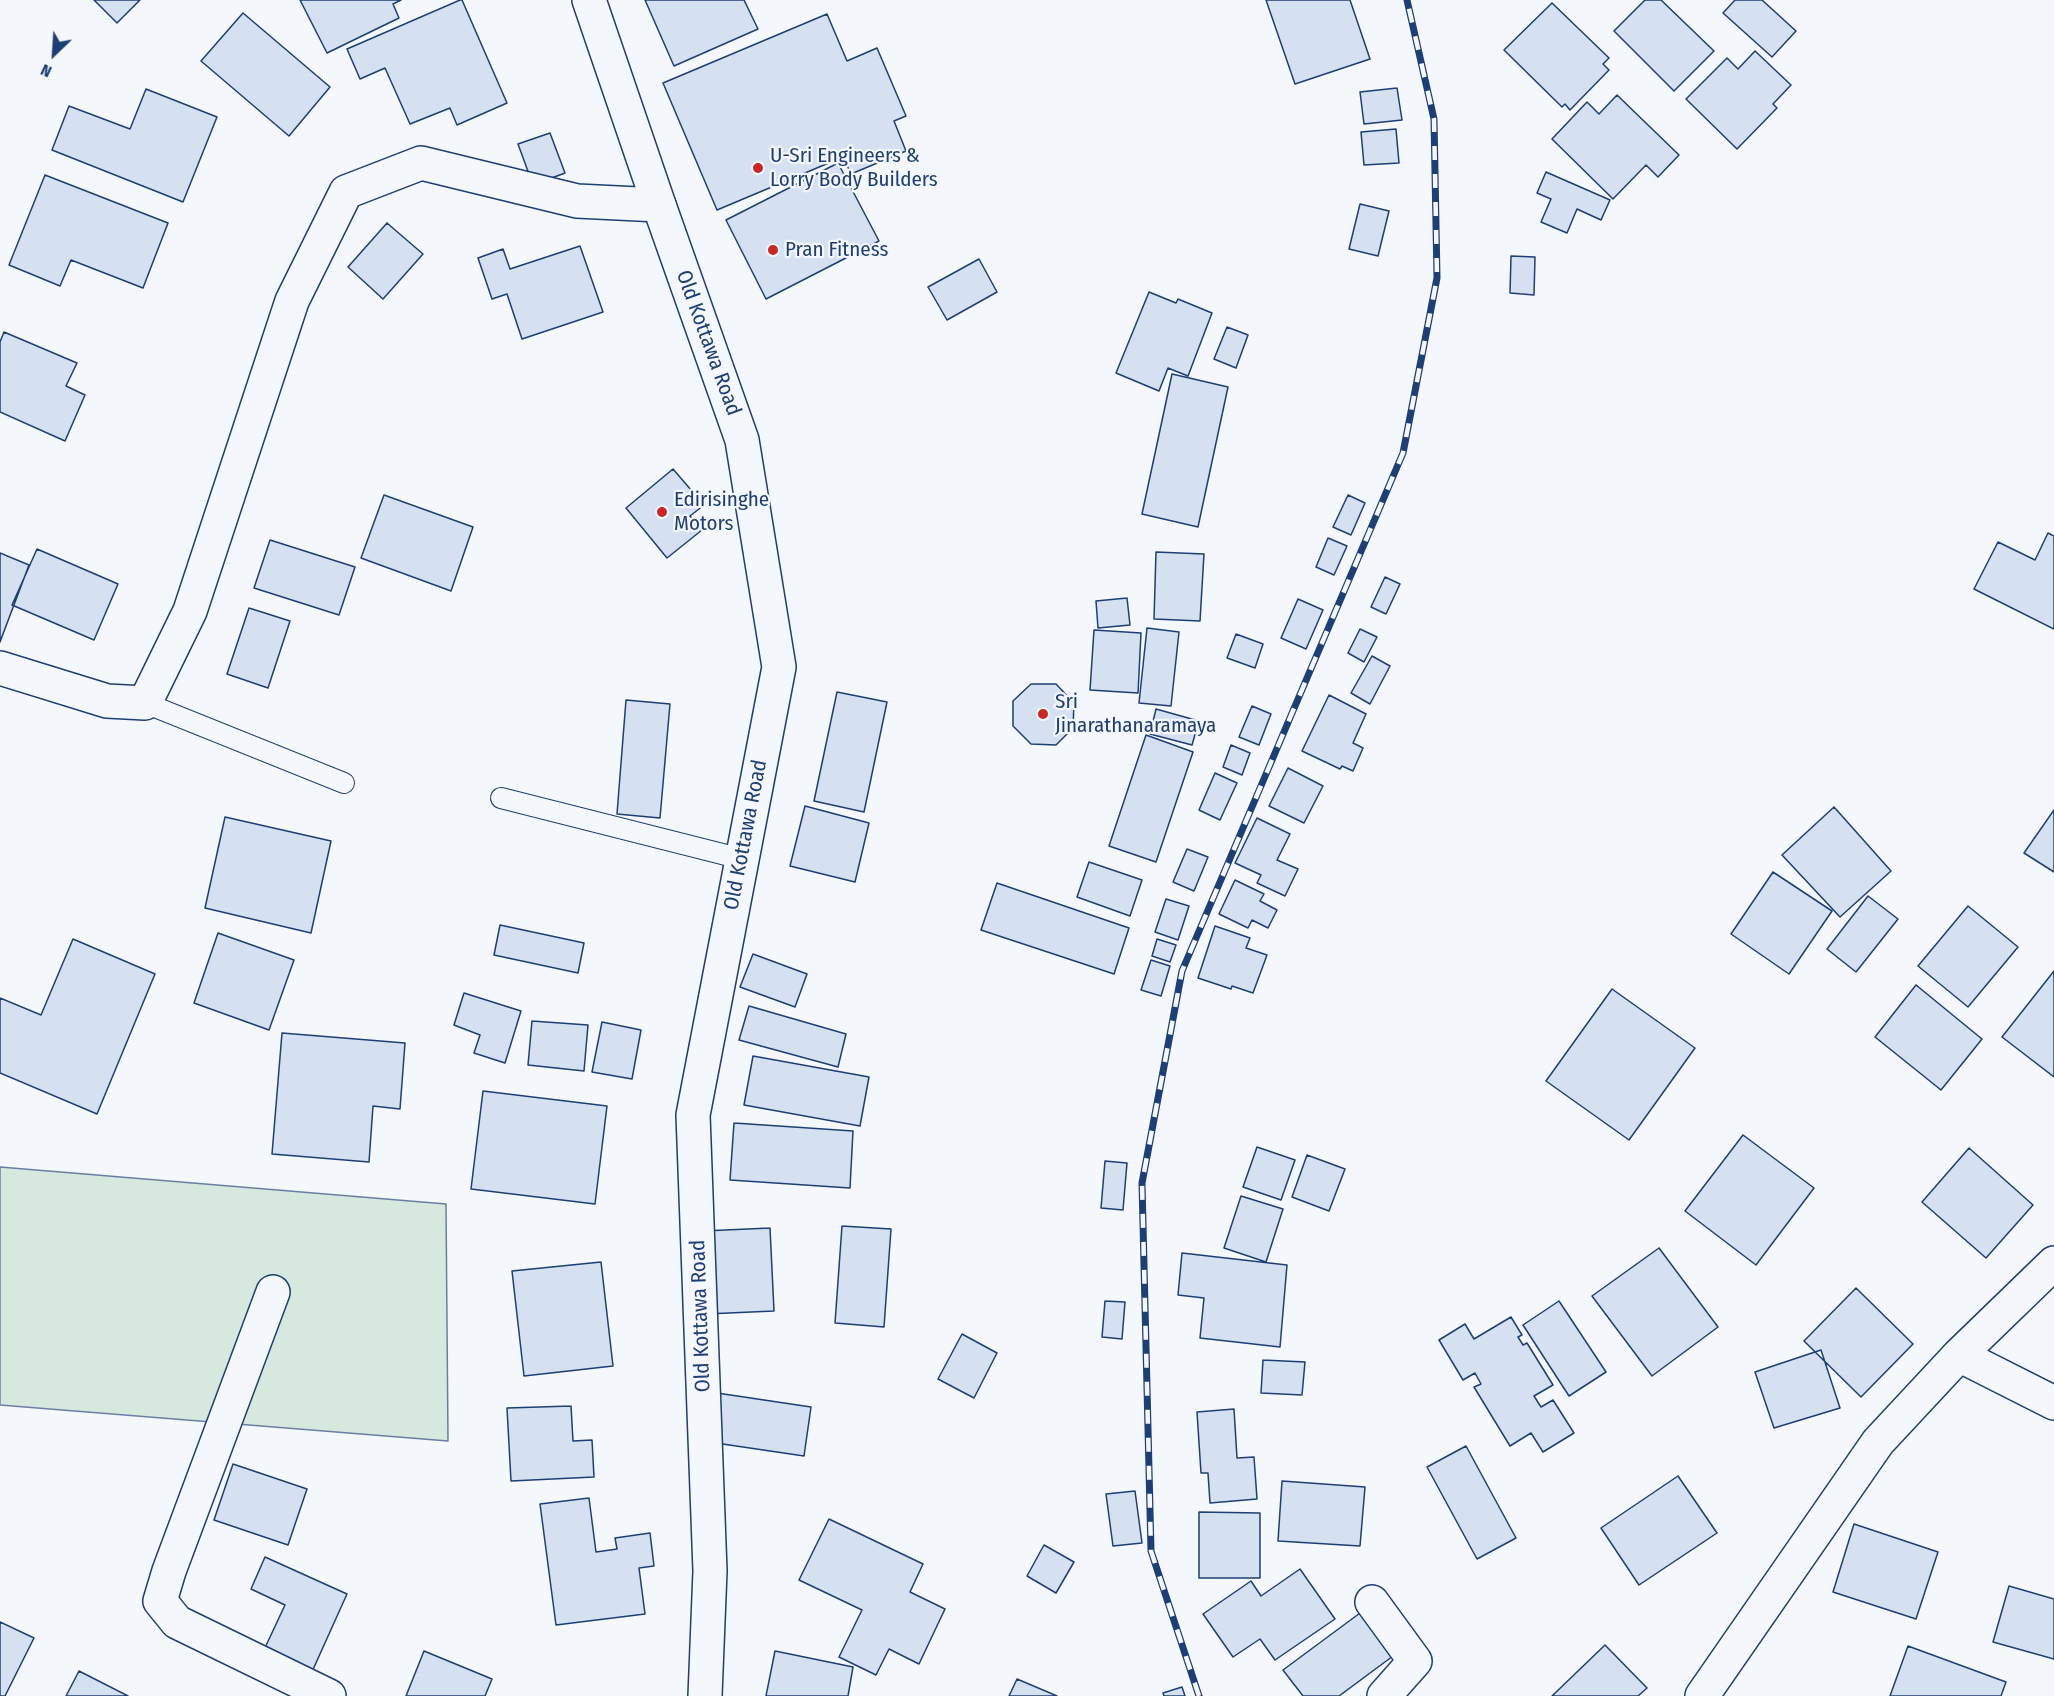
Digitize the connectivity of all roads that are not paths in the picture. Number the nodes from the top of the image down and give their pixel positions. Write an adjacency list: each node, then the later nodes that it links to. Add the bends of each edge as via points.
1 (589, 0): 2 (street, Old Kottawa Road)
2 (659, 205): 4 (street, via 577,201 421,163 346,192 292,301 190,610); 7 (street, Old Kottawa Road, via 742,440 779,667)
3 (0, 668): 4 (street, via 107,701)
4 (144, 703): 5 (lane)
5 (344, 783)
6 (501, 798): 7 (lane)
7 (742, 859): 14 (street, Old Kottawa Road, via 693,1115 710,1571)
8 (2054, 1263): 10 (street)
9 (273, 1292): 13 (street, via 160,1601 177,1622)
10 (1959, 1355): 11 (street); 16 (street, via 1878,1442)
11 (2054, 1403)
12 (1372, 1602): 15 (street, via 1415,1661)
13 (329, 1696)
14 (705, 1696)
15 (1384, 1696)
16 (1702, 1696)

